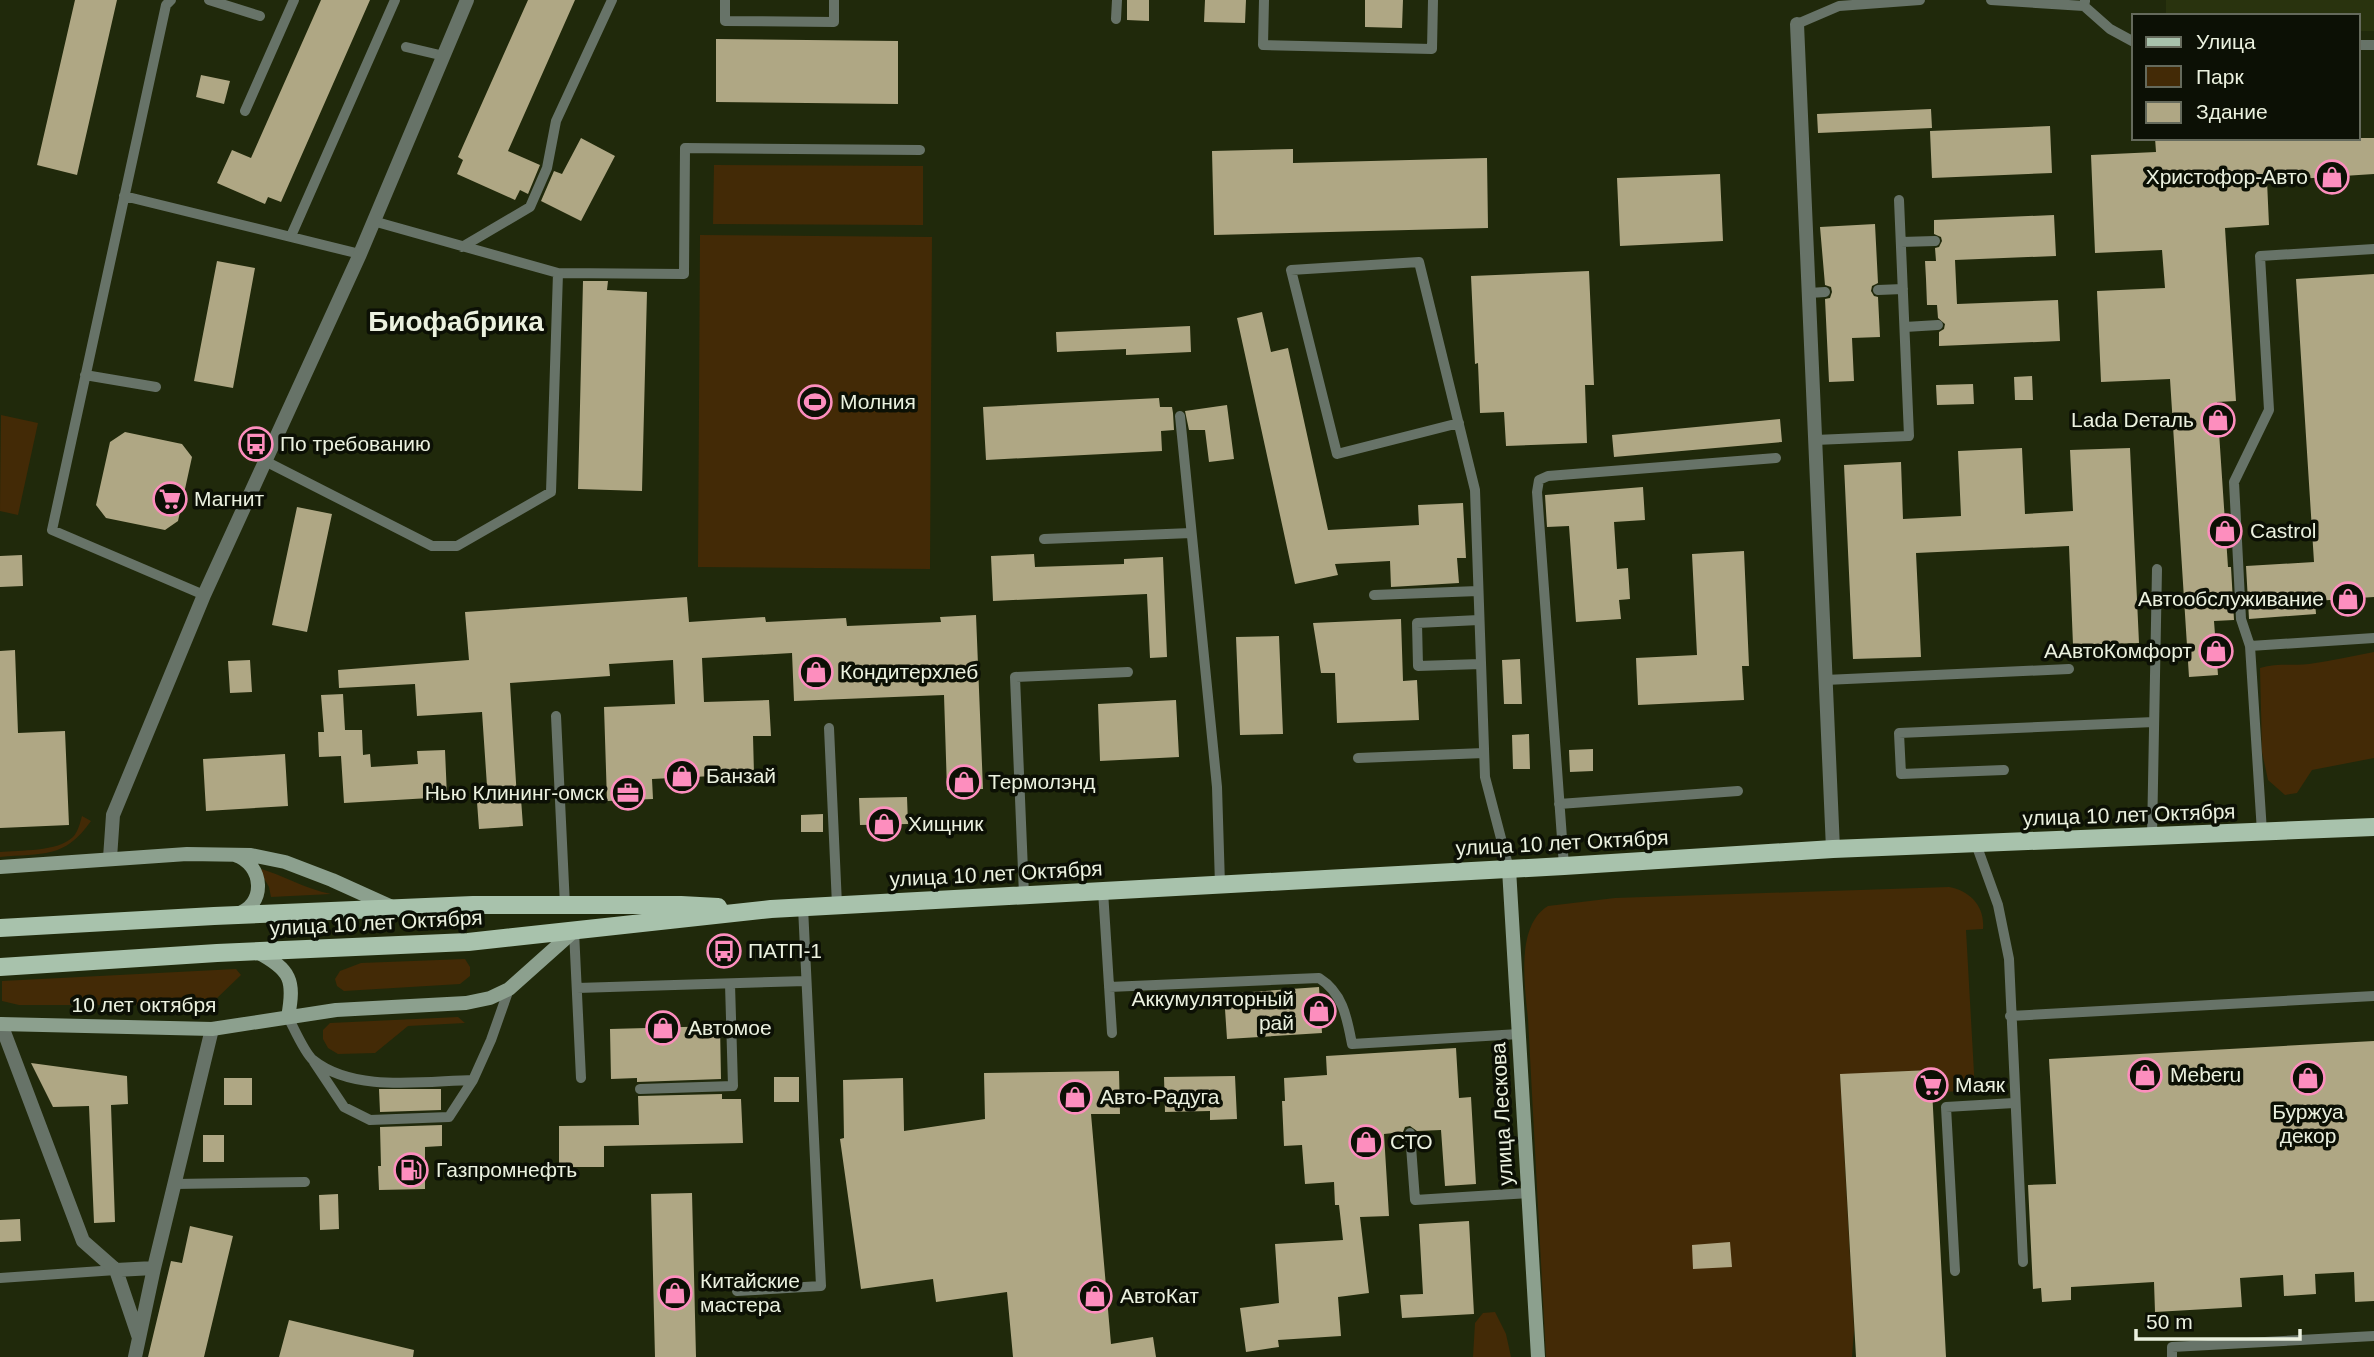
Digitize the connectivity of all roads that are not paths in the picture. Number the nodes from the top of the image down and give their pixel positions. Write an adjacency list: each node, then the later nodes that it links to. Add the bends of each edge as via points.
1 (171, 0): 25 (lane, via 166,5)
2 (209, 0): 17 (lane)
3 (294, 0): 23 (lane)
4 (396, 0): 28 (lane)
5 (467, 0): 22 (street)
6 (612, 0): 31 (lane, via 556,121 547,168 530,207)
7 (725, 0): 8 (lane, via 725,21 834,22)
8 (834, 0)
9 (1117, 0): 18 (lane)
10 (1264, 0): 11 (lane, via 1263,45 1432,49)
11 (1433, 0)
12 (1920, 0): 15 (lane)
13 (1992, 0): 14 (lane)
14 (2001, 0): 16 (lane)
15 (1840, 3): 19 (lane)
16 (2084, 3): 20 (lane, via 2109,29)
17 (260, 16)
18 (1116, 19)
19 (1797, 24): 38 (street)
20 (2132, 41)
21 (406, 47): 22 (lane)
22 (444, 56): 27 (street)
23 (245, 111)
24 (920, 150): 34 (lane, via 685,148 684,274)
25 (124, 196): 28 (lane); 41 (lane)
26 (1899, 200): 30 (lane)
27 (373, 221): 31 (lane); 33 (street)
28 (292, 236): 33 (lane)
29 (1935, 241): 30 (lane)
30 (1901, 242): 35 (lane)
31 (462, 247): 34 (lane)
32 (2374, 249): 56 (lane, via 2260,256 2269,410 2234,482 2241,619)
33 (360, 254): 47 (street)
34 (558, 273): 47 (lane, via 551,492 457,546 432,545)
35 (1903, 289): 36 (lane); 40 (lane)
36 (1878, 290)
37 (1825, 292): 38 (lane)
38 (1809, 293): 45 (street)
39 (1938, 325): 40 (lane)
40 (1905, 327): 45 (lane, via 1909,436)
41 (85, 375): 42 (lane); 52 (lane, via 52,530)
42 (156, 387)
43 (1180, 416): 48 (lane)
44 (1459, 423): 44 (lane, via 1419,262 1291,270 1337,454); 51 (lane, via 1475,490)
45 (1815, 440): 60 (street)
46 (1776, 458): 68 (lane, via 1548,476 1539,481)
47 (265, 461): 52 (street)
48 (1191, 533): 49 (lane); 79 (lane, via 1217,787)
49 (1044, 539)
50 (2157, 569): 62 (lane)
51 (1478, 591): 53 (lane); 54 (lane)
52 (204, 595): 75 (street, via 113,815)
53 (1374, 595)
54 (1479, 621): 57 (lane); 57 (lane, via 1417,623 1418,655 1419,666)
55 (2374, 638): 56 (lane)
56 (2250, 646): 70 (lane)
57 (1481, 664): 64 (lane)
58 (2069, 669): 60 (lane)
59 (1128, 672): 81 (lane, via 1015,677)
60 (1825, 680): 73 (street)
61 (556, 716): 83 (lane)
62 (2154, 722): 66 (lane, via 1899,733 1901,775); 71 (lane)
63 (829, 728): 82 (lane)
64 (1484, 753): 65 (lane); 78 (lane, via 1485,777)
65 (1358, 758)
66 (2004, 770)
67 (1738, 791): 68 (lane)
68 (1559, 804): 76 (lane)
69 (2374, 827): 70 (main road, улица 10 лет Октября)
70 (2262, 832): 71 (main road, улица 10 лет Октября)
71 (2152, 837): 72 (main road, улица 10 лет Октября)
72 (1976, 844): 73 (main road, улица 10 лет Октября); 98 (lane, via 1997,905 2008,959)
73 (1833, 849): 76 (main road, улица 10 лет Октября)
74 (227, 854): 75 (street); 85 (street, via 285,862); 87 (street, via 249,862 259,883 251,905)
75 (110, 858): 77 (street)
76 (1564, 866): 78 (main road, улица 10 лет Октября)
77 (0, 867)
78 (1509, 869): 79 (main road, улица 10 лет Октября); 103 (street, улица Лескова)
79 (1220, 885): 80 (main road, улица 10 лет Октября)
80 (1103, 891): 81 (main road, улица 10 лет Октября); 94 (lane)
81 (1024, 895): 82 (main road, улица 10 лет Октября)
82 (837, 905): 84 (main road, улица 10 лет Октября)
83 (565, 906): 85 (main road, улица 10 лет Октября); 86 (main road, улица 10 лет Октября)
84 (803, 907): 86 (main road, улица 10 лет Октября); 92 (lane)
85 (396, 909): 87 (main road, улица 10 лет Октября)
86 (753, 910): 89 (main road, улица 10 лет Октября)
87 (230, 915): 88 (main road, улица 10 лет Октября)
88 (0, 928)
89 (574, 931): 90 (main road, улица 10 лет Октября, via 468,942); 95 (lane); 96 (street)
90 (257, 952): 91 (main road, улица 10 лет Октября); 99 (street, via 285,970 292,982)
91 (0, 967)
92 (806, 981): 93 (lane); 118 (lane, via 821,1286)
93 (730, 984): 95 (lane); 107 (lane, via 733,1086)
94 (1109, 987): 102 (lane); 103 (lane, via 1319,978 1332,986 1346,1013 1352,1044)
95 (577, 988): 105 (lane)
96 (509, 989): 99 (street, 10 лет октября, via 466,1003); 106 (lane)
97 (2374, 996): 98 (lane)
98 (2010, 1016): 108 (lane)
99 (288, 1017): 101 (street, 10 лет октября); 104 (lane)
100 (0, 1024): 101 (street, 10 лет октября); 115 (street, via 83,1241)
101 (212, 1029): 111 (street)
102 (1112, 1032)
103 (1519, 1034): 112 (street, улица Лескова)
104 (312, 1059): 106 (lane, via 368,1082); 106 (lane, via 344,1107 370,1120 449,1117)
105 (581, 1079)
106 (473, 1080)
107 (640, 1089)
108 (2014, 1103): 113 (lane); 116 (lane, via 1946,1107)
109 (1410, 1133): 112 (lane, via 1415,1200)
110 (305, 1182): 111 (lane)
111 (174, 1184): 114 (street)
112 (1528, 1193): 122 (street, улица Лескова)
113 (2023, 1262)
114 (154, 1268): 115 (street); 120 (street)
115 (116, 1270): 117 (lane); 120 (street)
116 (1955, 1271)
117 (0, 1278)
118 (737, 1290)
119 (2374, 1336): 123 (lane, via 2172,1347)
120 (139, 1338): 121 (street)
121 (135, 1357)
122 (1538, 1357)
123 (2172, 1357)

